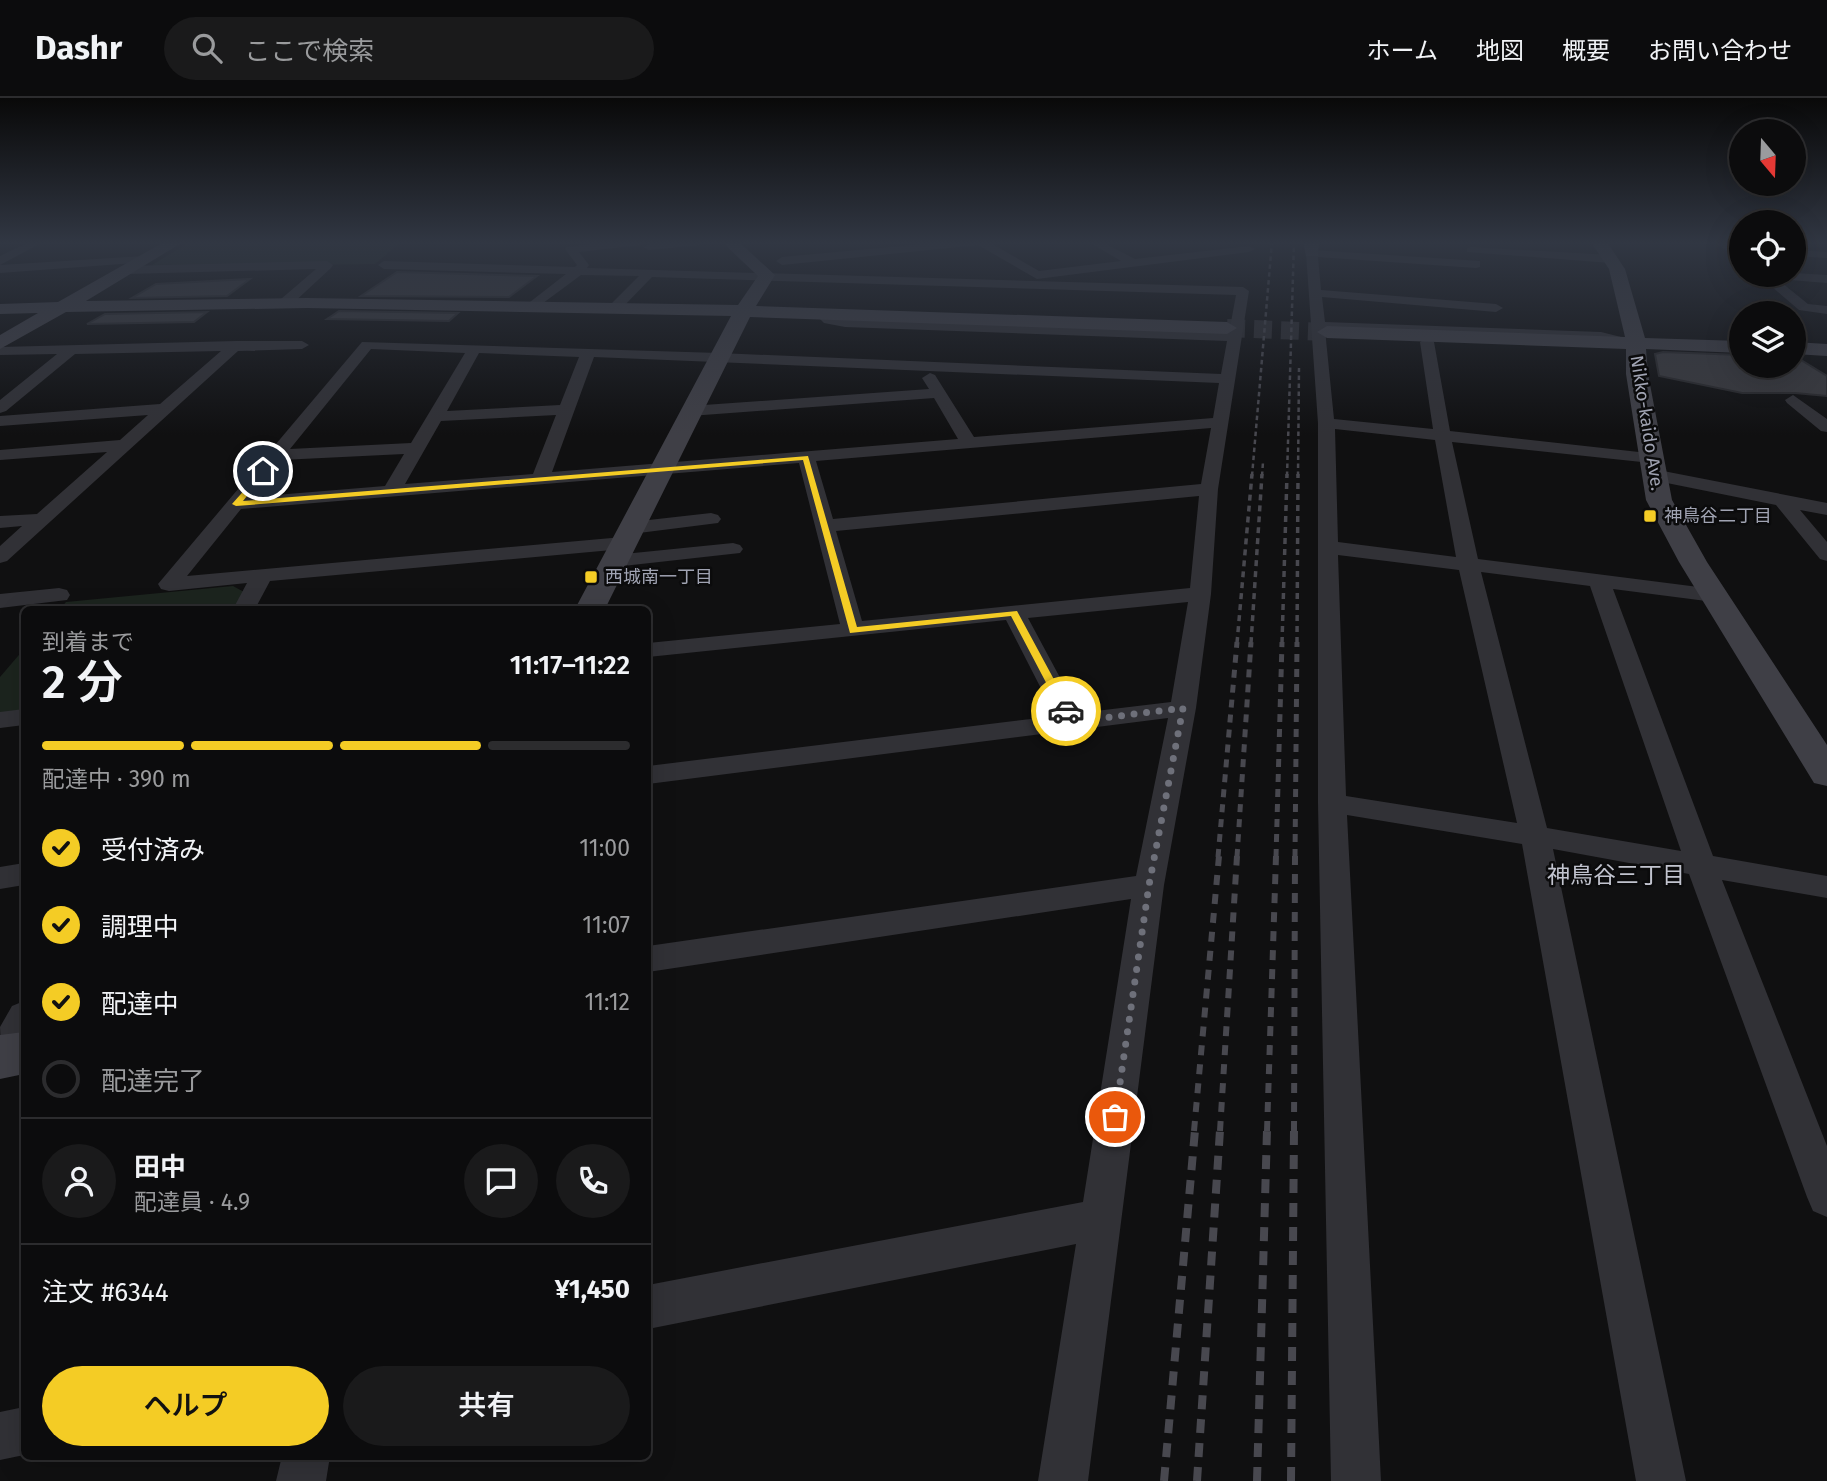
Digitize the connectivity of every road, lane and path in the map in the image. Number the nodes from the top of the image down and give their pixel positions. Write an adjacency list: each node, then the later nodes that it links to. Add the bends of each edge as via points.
1 (52, 307): 11 (street)
2 (63, 307): 18 (street)
3 (597, 307): 4 (street)
4 (615, 307): 13 (street)
5 (745, 307): 13 (street)
6 (1238, 307): 15 (street)
7 (1317, 307): 16 (street)
8 (1495, 307): 17 (street)
9 (1625, 307): 20 (street, Nikko-kaido Ave.)
10 (1803, 307): 12 (street)
11 (0, 309)
12 (1827, 310)
13 (743, 312): 14 (street); 31 (street)
14 (823, 315): 15 (street); 29 (street, via 845,323)
15 (1232, 330): 29 (street); 33 (street)
16 (1320, 332): 17 (street); 19 (street); 20 (street); 43 (street)
17 (1507, 332): 20 (street, via 1601,336)
18 (0, 342)
19 (1427, 342): 20 (street, via 1597,347); 45 (street)
20 (1630, 342): 23 (street); 52 (street, Nikko-kaido Ave.)
21 (236, 345): 22 (street); 25 (street); 37 (street)
22 (302, 345)
23 (1729, 346)
24 (475, 348): 30 (street); 40 (street); 50 (street, via 367,345)
25 (72, 349): 28 (street); 36 (street)
26 (1806, 349): 27 (street)
27 (1827, 350)
28 (0, 351)
29 (1035, 351): 32 (street); 33 (street)
30 (588, 352): 31 (street); 38 (street)
31 (719, 357): 32 (street); 39 (street)
32 (923, 366): 34 (street)
33 (1229, 379): 42 (street)
34 (939, 393): 39 (street); 46 (street)
35 (1816, 401): 44 (street, via 1793,400)
36 (0, 408)
37 (165, 410): 41 (street); 47 (street)
38 (566, 410): 40 (street); 54 (street)
39 (690, 411): 53 (street)
40 (436, 416): 48 (street)
41 (0, 421)
42 (1222, 422): 46 (street); 55 (street)
43 (1326, 422): 45 (street); 65 (street)
44 (1827, 427)
45 (1440, 434): 52 (street); 69 (street)
46 (969, 443): 51 (street)
47 (125, 445): 49 (street); 60 (street)
48 (417, 448): 50 (street); 56 (street)
49 (0, 455)
50 (276, 455): 58 (street)
51 (806, 457): 53 (street); 63 (street)
52 (1652, 466): 57 (street); 73 (street, Nikko-kaido Ave., via 1659,500 1671,525)
53 (662, 469): 54 (street); 64 (street)
54 (540, 480): 56 (street)
55 (1209, 489): 63 (street); 72 (street)
56 (391, 492): 58 (street)
57 (1782, 500): 59 (street); 67 (street)
58 (236, 504): 70 (street, via 169,584)
59 (1827, 509)
60 (43, 519): 62 (street); 68 (street)
61 (712, 519): 64 (street)
62 (0, 522)
63 (822, 526): 79 (street)
64 (622, 544): 66 (street); 70 (street); 77 (street)
65 (1327, 547): 69 (street); 87 (street)
66 (733, 549)
67 (1827, 555)
68 (0, 557)
69 (1468, 564): 71 (street); 88 (street)
70 (262, 575): 76 (street)
71 (1599, 580): 73 (street); 89 (street)
72 (1200, 594): 78 (street); 81 (street)
73 (1714, 595): 85 (street, Nikko-kaido Ave.)
74 (59, 596): 75 (street)
75 (0, 601)
76 (246, 606)
77 (591, 606)
78 (1014, 613): 79 (street); 84 (street)
79 (853, 631): 80 (street)
80 (651, 650)
81 (1183, 708): 84 (street); 92 (street)
82 (21, 717): 83 (street)
83 (0, 720)
84 (1071, 722): 86 (street)
85 (1827, 774)
86 (651, 775)
87 (1332, 803): 88 (street); 103 (street)
88 (1535, 836): 89 (street); 104 (street)
89 (1702, 867): 93 (street); 95 (street)
90 (21, 874): 91 (street)
91 (0, 878)
92 (1149, 885): 94 (street); 96 (street)
93 (1827, 887)
94 (651, 960)
95 (1827, 1197)
96 (1101, 1219): 97 (street); 102 (street)
97 (651, 1306)
98 (21, 1432): 99 (street)
99 (0, 1436)
100 (305, 1460): 101 (street)
101 (301, 1481)
102 (1063, 1481)
103 (1356, 1481)
104 (1661, 1481)

